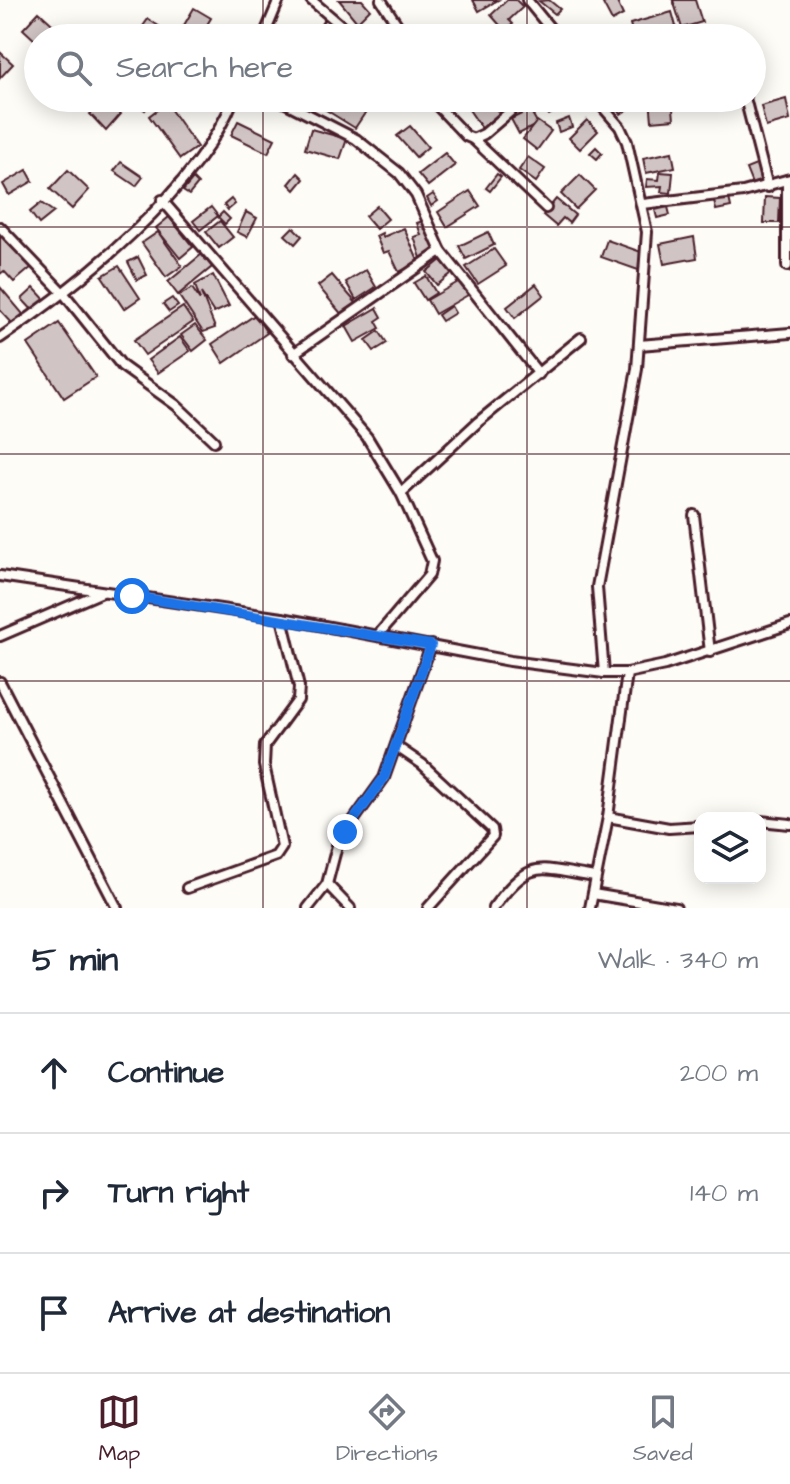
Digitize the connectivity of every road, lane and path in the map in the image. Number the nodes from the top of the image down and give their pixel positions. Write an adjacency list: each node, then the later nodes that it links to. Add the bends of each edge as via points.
1 (279, 0): 5 (street)
2 (311, 0): 6 (street)
3 (381, 0): 7 (street)
4 (527, 0): 8 (street)
5 (269, 24)
6 (339, 24)
7 (397, 24)
8 (547, 24)
9 (227, 112): 18 (street, via 217,134)
10 (303, 112): 22 (street, via 356,139 399,173 416,195)
11 (443, 112): 15 (street)
12 (510, 112): 15 (street)
13 (606, 112): 19 (street, via 624,135)
14 (749, 112): 17 (street)
15 (473, 139): 20 (street)
16 (788, 180): 17 (street); 23 (street)
17 (768, 187): 19 (street)
18 (162, 200): 24 (street); 29 (street)
19 (643, 204): 28 (street, via 647,232)
20 (546, 208)
21 (0, 227): 24 (street)
22 (441, 251): 29 (street); 30 (street)
23 (787, 266)
24 (65, 295): 26 (street); 31 (street, via 122,366)
25 (790, 333): 28 (street)
26 (0, 338)
27 (581, 338): 30 (street)
28 (639, 345): 42 (street, via 597,587)
29 (293, 354): 32 (street, via 367,437)
30 (539, 374): 32 (street)
31 (214, 441)
32 (401, 493): 38 (street, via 432,561 429,575)
33 (694, 515): 41 (street)
34 (0, 576): 35 (street)
35 (104, 591): 36 (street); 39 (street)
36 (282, 618): 38 (street); 52 (street, via 298,700 265,745 264,765 282,847 276,856)
37 (790, 624): 41 (street)
38 (378, 635): 40 (street)
39 (0, 636)
40 (431, 645): 42 (street); 45 (street)
41 (710, 652): 43 (street)
42 (604, 673): 43 (street)
43 (627, 673): 46 (street)
44 (0, 682): 54 (street)
45 (397, 747): 51 (street, via 384,778 338,842); 57 (street, via 492,829 493,836)
46 (608, 817): 49 (street, via 669,828); 50 (street)
47 (766, 822): 48 (street)
48 (790, 824)
49 (694, 826)
50 (595, 877): 53 (street); 58 (street, via 531,869)
51 (327, 884): 55 (street); 56 (street)
52 (187, 888)
53 (593, 894): 59 (street); 60 (street)
54 (117, 908)
55 (308, 908)
56 (350, 908)
57 (428, 908)
58 (493, 908)
59 (590, 908)
60 (676, 908)

